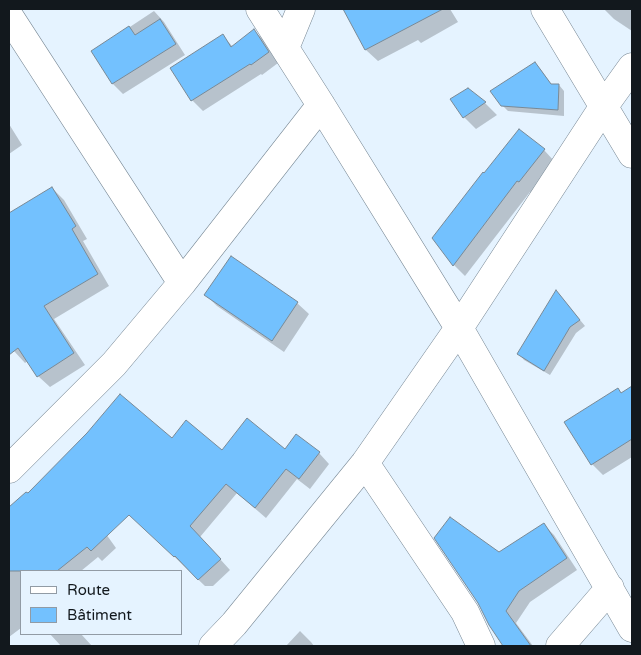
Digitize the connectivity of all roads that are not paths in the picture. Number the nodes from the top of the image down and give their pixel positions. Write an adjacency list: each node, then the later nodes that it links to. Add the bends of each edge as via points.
1 (260, 9): 5 (street)
2 (301, 9): 5 (street)
3 (546, 9): 8 (street)
4 (9, 16): 10 (street)
5 (285, 48): 7 (street)
6 (632, 67): 8 (street)
7 (321, 105): 10 (street); 11 (street)
8 (604, 106): 9 (street); 11 (street)
9 (632, 154)
10 (182, 283): 13 (street, via 114,364)
11 (459, 328): 12 (street); 14 (street)
12 (365, 463): 16 (street); 17 (street, via 465,612)
13 (10, 466)
14 (610, 588): 15 (street); 18 (street)
15 (632, 628)
16 (213, 646)
17 (481, 646)
18 (560, 646)

